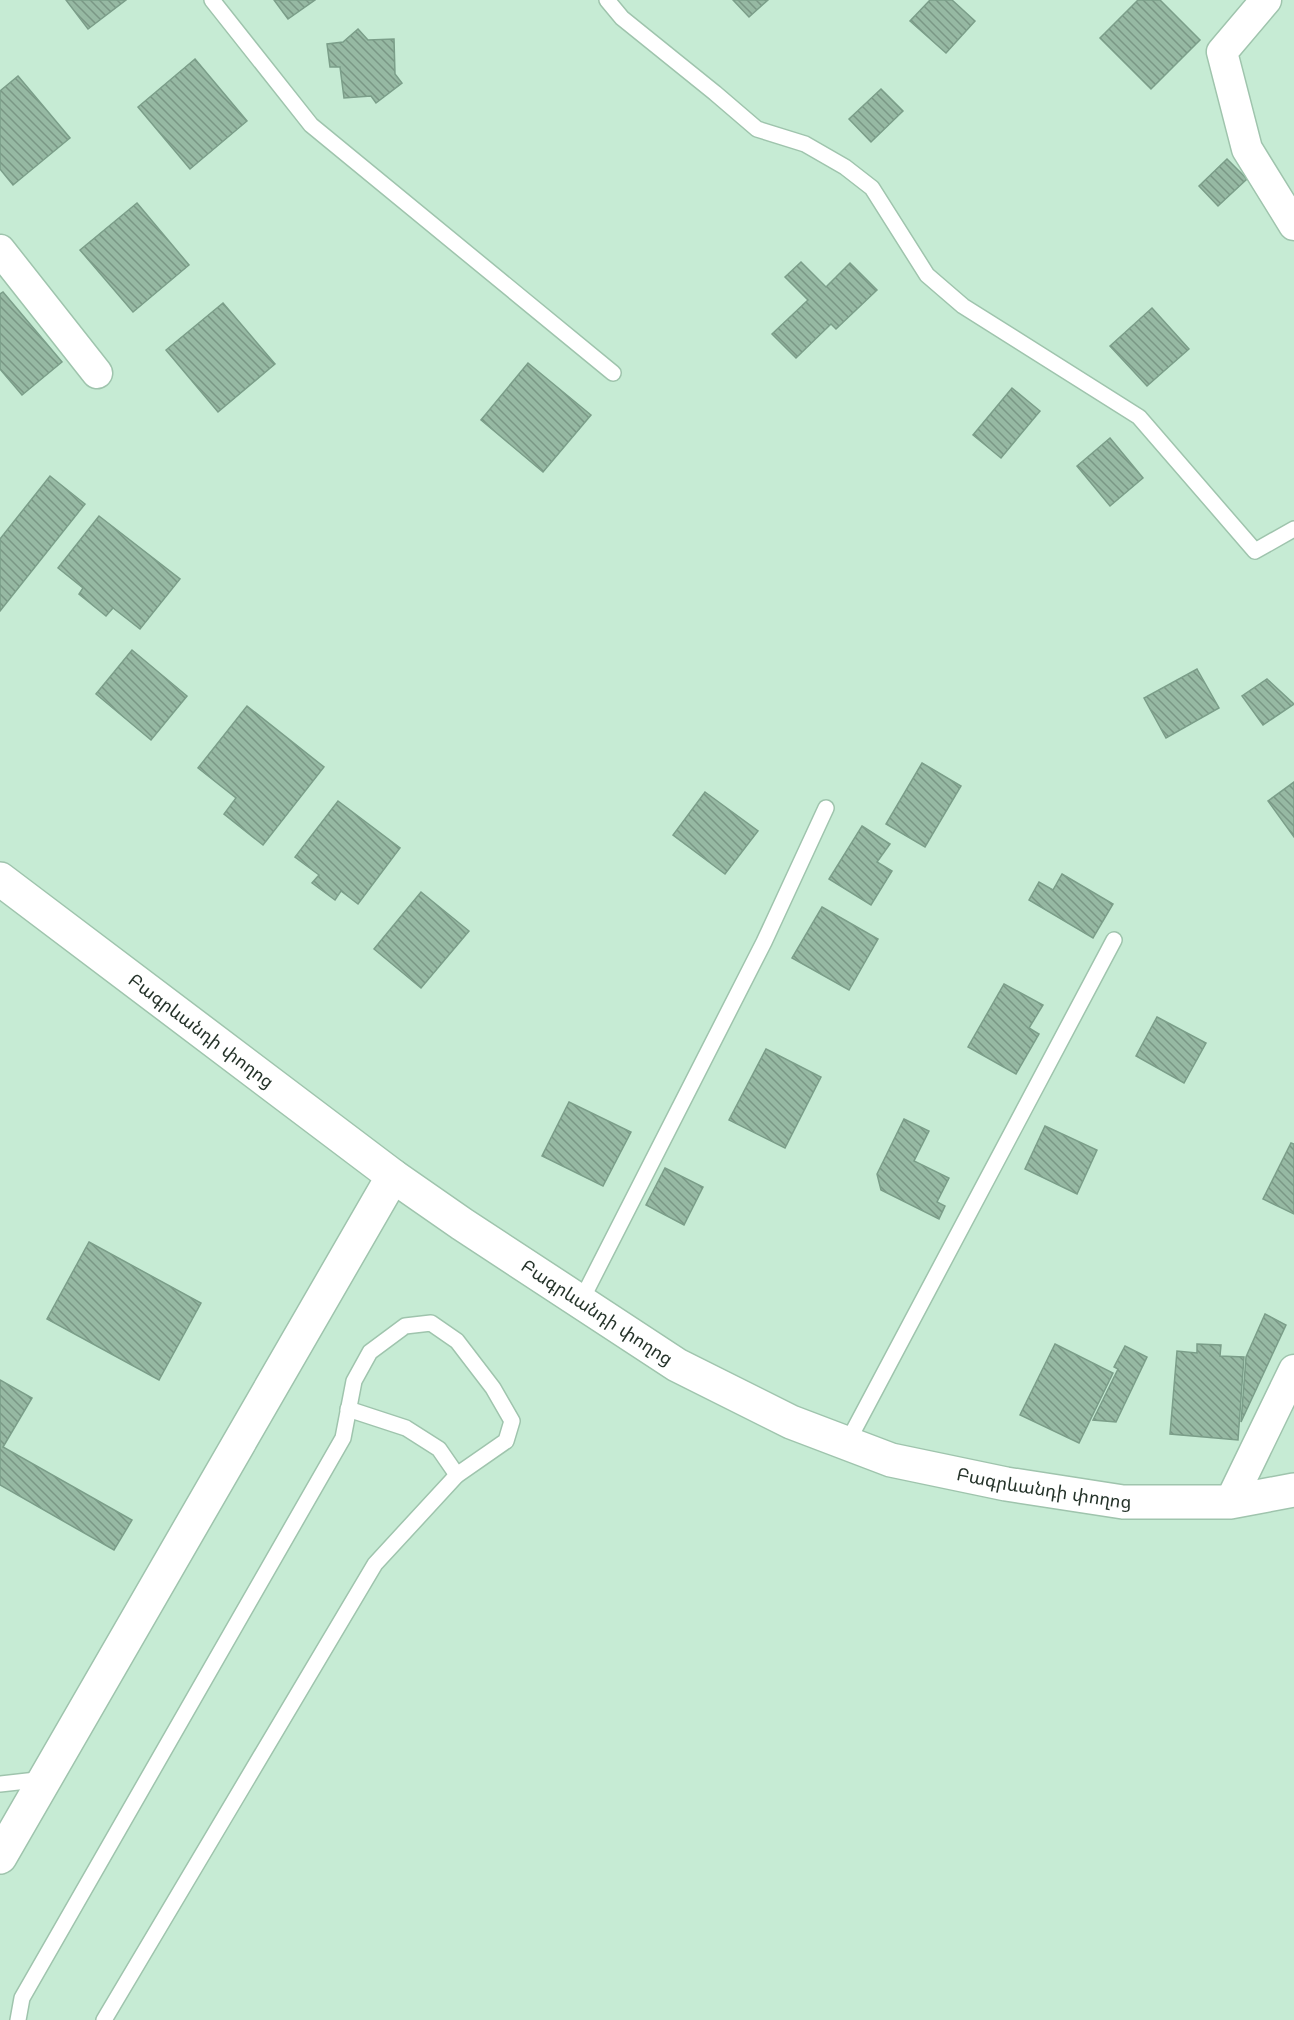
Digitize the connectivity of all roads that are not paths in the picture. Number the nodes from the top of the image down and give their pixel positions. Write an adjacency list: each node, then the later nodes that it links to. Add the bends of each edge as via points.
1 (212, 0): 7 (lane, via 311,125)
2 (607, 0): 8 (lane, via 622,18 757,129 804,144 872,188 927,274 963,306 1140,417 1255,551)
3 (1266, 0): 4 (street, via 1222,52 1247,149)
4 (1294, 225)
5 (0, 250): 6 (street)
6 (97, 373)
7 (613, 373)
8 (1294, 529)
9 (826, 808): 13 (lane, via 764,942)
10 (0, 879): 12 (main road, Բագրևանդի փողոց)
11 (1114, 940): 16 (lane)
12 (393, 1176): 13 (main road, Բագրևանդի փողոց); 20 (main road)
13 (581, 1301): 16 (main road, Բագրևանդի փողոց, via 677,1365)
14 (1294, 1370): 19 (street)
15 (348, 1409): 17 (lane, via 406,1428 439,1449); 17 (lane, via 354,1381 370,1352 405,1326 431,1323 457,1341 512,1421 506,1441); 23 (lane, via 344,1438 22,1998)
16 (846, 1445): 19 (main road, Բագրևանդի փողոց, via 891,1461 1123,1502)
17 (457, 1474): 24 (lane, via 375,1564)
18 (1294, 1490): 19 (main road, Բագրևանդի փողոց)
19 (1230, 1502)
20 (45, 1779): 21 (lane); 22 (main road)
21 (0, 1784)
22 (0, 1857)
23 (18, 2020)
24 (104, 2020)

